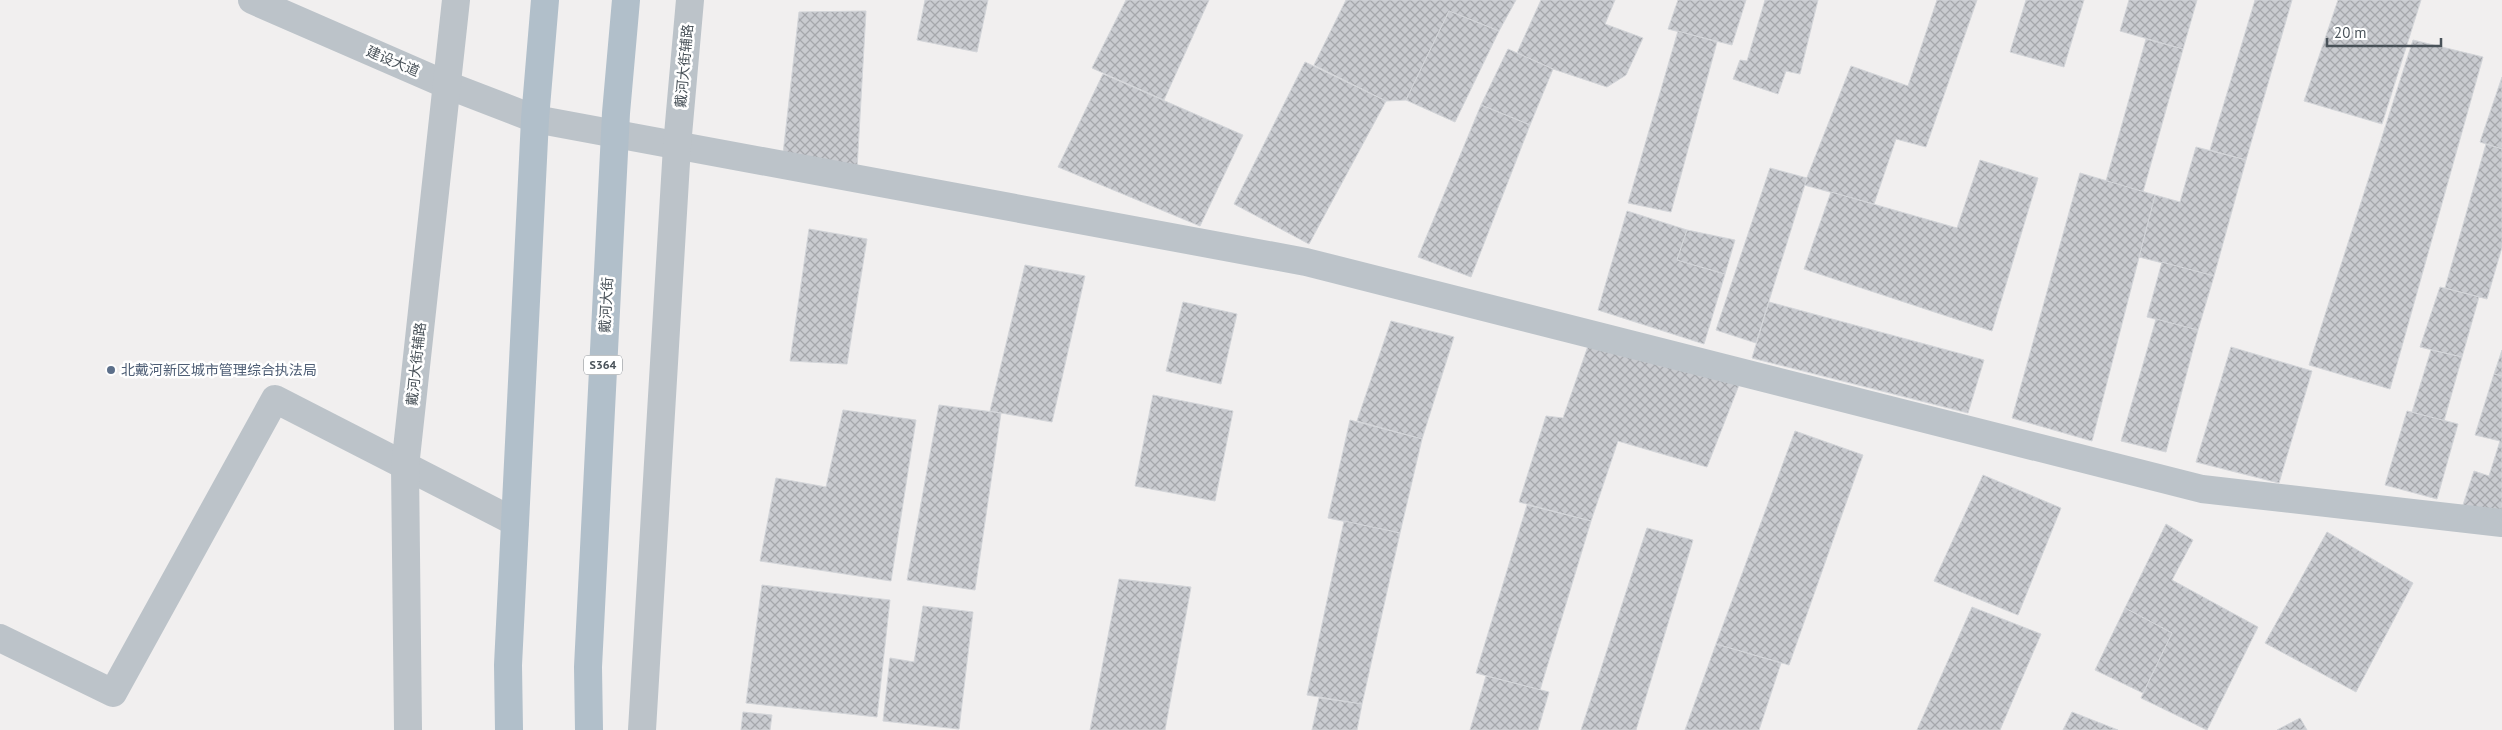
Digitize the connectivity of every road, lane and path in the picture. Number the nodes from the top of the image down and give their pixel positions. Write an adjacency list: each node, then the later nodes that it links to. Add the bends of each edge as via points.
1 (252, 0): 6 (street, 建设大道)
2 (456, 0): 6 (street, 戴河大街辅路)
3 (545, 0): 7 (main road)
4 (626, 0): 8 (main road, 戴河大街 / S364)
5 (690, 0): 9 (street, 戴河大街辅路)
6 (447, 85): 7 (street, 建设大道); 10 (street, 戴河大街辅路)
7 (535, 119): 8 (street, 建设大道); 11 (main road)
8 (615, 134): 9 (street, 建设大道); 16 (main road, 戴河大街 / S364, via 588,667)
9 (677, 146): 12 (street, 建设大道, via 1306,262 2202,489); 17 (street, 戴河大街辅路)
10 (405, 467): 11 (street); 13 (street, via 275,399 113,693); 14 (street, 戴河大街辅路)
11 (515, 522): 15 (main road, via 508,665)
12 (2502, 523)
13 (0, 638)
14 (408, 730)
15 (509, 730)
16 (589, 730)
17 (642, 730)

